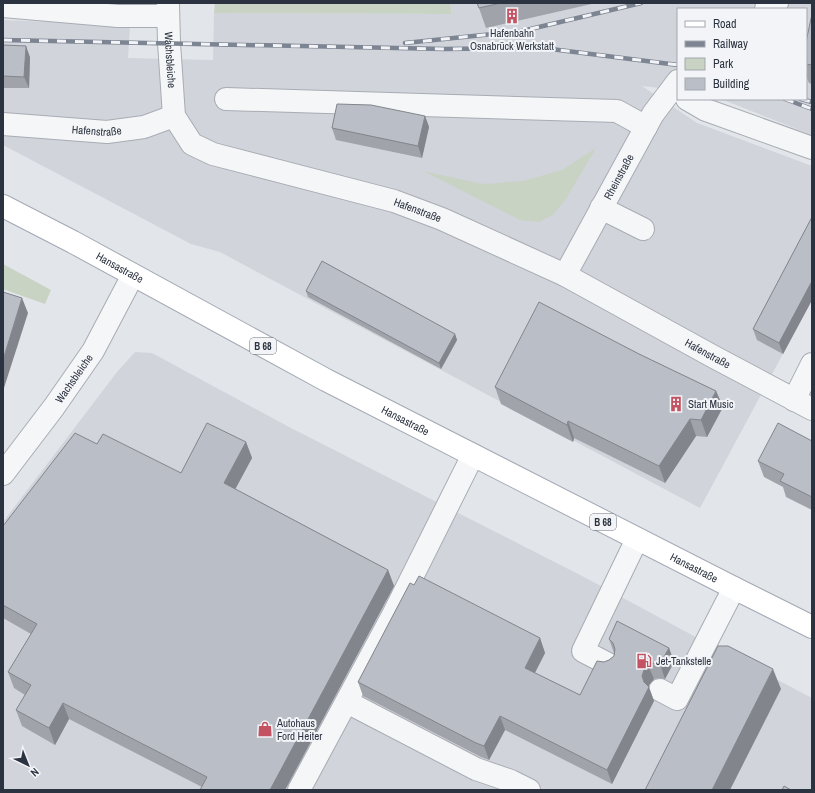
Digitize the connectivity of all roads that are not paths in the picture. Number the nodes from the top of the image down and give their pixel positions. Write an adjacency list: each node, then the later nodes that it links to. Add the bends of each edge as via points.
1 (777, 3): 3 (street)
2 (3, 6): 4 (street, via 118,16)
3 (768, 8)
4 (168, 10): 8 (street, Wachsbleiche)
5 (677, 93): 10 (street, Rheinstraße, via 654,114)
6 (226, 99): 10 (street, via 618,111)
7 (692, 100): 11 (street, via 706,110)
8 (174, 116): 9 (street, Hafenstraße, via 144,127 107,132); 16 (street, Hafenstraße, via 192,144 213,154 394,201 442,219)
9 (3, 124)
10 (646, 127): 13 (street, Rheinstraße)
11 (812, 148)
12 (3, 206): 15 (main road, Hansastraße / B 68)
13 (601, 208): 14 (street); 16 (street, Rheinstraße)
14 (643, 229)
15 (132, 275): 19 (main road, Hansastraße / B 68, via 326,380); 20 (street, Wachsbleiche, via 94,351)
16 (565, 276): 18 (street, Hafenstraße)
17 (812, 364): 18 (street)
18 (803, 404)
19 (473, 455): 21 (main road, Hansastraße / B 68); 26 (street)
20 (3, 474)
21 (637, 539): 22 (main road, Hansastraße / B 68); 24 (street, via 583,651)
22 (734, 588): 23 (main road, Hansastraße / B 68); 25 (street, via 677,699)
23 (812, 627)
24 (608, 664)
25 (660, 690)
26 (347, 702): 27 (street); 28 (street, via 476,769)
27 (299, 790)
28 (529, 790)

